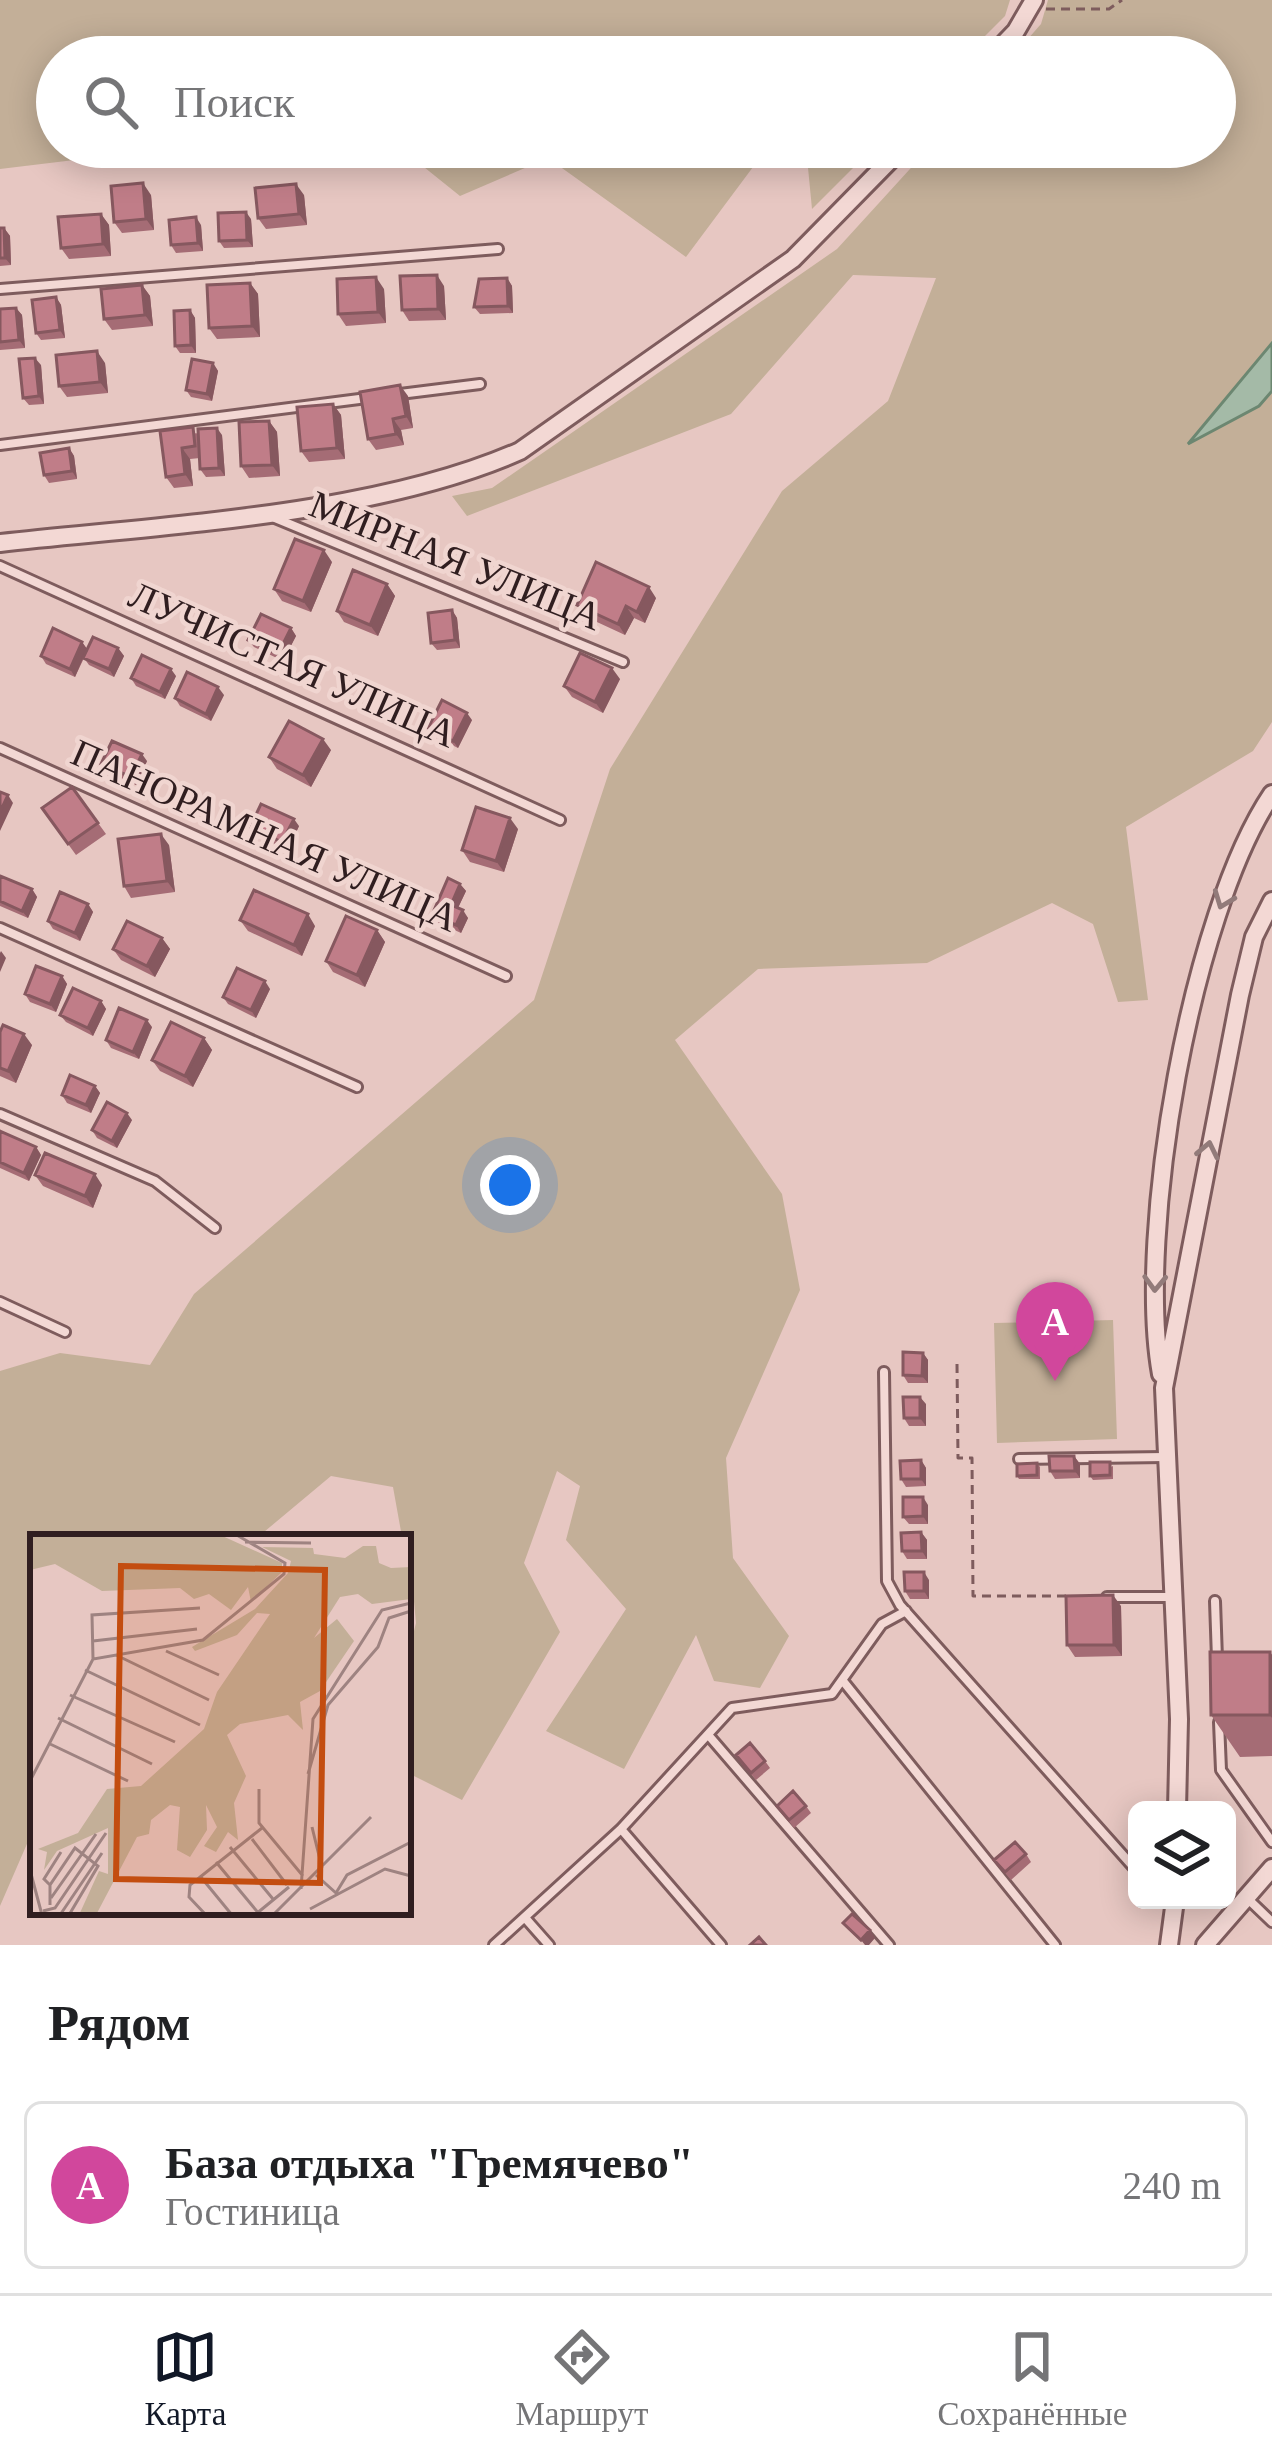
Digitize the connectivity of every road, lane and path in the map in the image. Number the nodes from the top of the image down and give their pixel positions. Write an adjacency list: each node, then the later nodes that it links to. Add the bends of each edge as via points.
1 (1122, 0): 2 (path, via 1109,9)
2 (1033, 4): 3 (street)
3 (1008, 36)
4 (882, 168): 9 (street, via 793,259 520,451 471,473)
5 (498, 249): 6 (lane)
6 (0, 289)
7 (480, 384): 8 (lane)
8 (0, 445)
9 (265, 514): 10 (street); 12 (lane, МИРНАЯ УЛИЦА)
10 (0, 543)
11 (0, 566): 15 (lane, ЛУЧИСТАЯ УЛИЦА)
12 (623, 662)
13 (0, 748): 18 (lane, ПАНОРАМНАЯ УЛИЦА)
14 (1272, 794): 26 (street, one-way to 26, via 1212,928 1191,1004 1157,1235 1156,1345)
15 (560, 820)
16 (1272, 901): 26 (street, one-way to 16, via 1240,995)
17 (0, 928): 19 (lane)
18 (506, 976)
19 (357, 1087)
20 (0, 1114): 21 (lane, via 155,1181)
21 (215, 1228)
22 (0, 1302): 23 (lane)
23 (64, 1332)
24 (957, 1364): 29 (path, via 958,1458 972,1458 973,1596)
25 (884, 1372): 32 (lane, via 887,1580)
26 (1164, 1388): 27 (street)
27 (1166, 1456): 28 (lane); 30 (street)
28 (1018, 1459)
29 (1094, 1596): 30 (lane)
30 (1173, 1597): 37 (street)
31 (1215, 1601): 33 (lane)
32 (905, 1611): 34 (lane, via 882,1624); 40 (lane)
33 (1218, 1680)
34 (843, 1681): 36 (lane, via 817,1700 732,1708); 50 (lane)
35 (1219, 1703): 39 (lane, via 1221,1770)
36 (710, 1737): 38 (lane); 49 (lane)
37 (1177, 1801)
38 (621, 1829): 44 (lane); 48 (lane)
39 (1272, 1842)
40 (1128, 1860)
41 (1272, 1868): 42 (street)
42 (1247, 1898): 45 (lane); 52 (street)
43 (1171, 1909): 51 (street)
44 (527, 1920): 46 (lane); 47 (lane)
45 (1272, 1922)
46 (494, 1945)
47 (549, 1945)
48 (721, 1945)
49 (890, 1945)
50 (1054, 1945)
51 (1169, 1945)
52 (1205, 1945)

